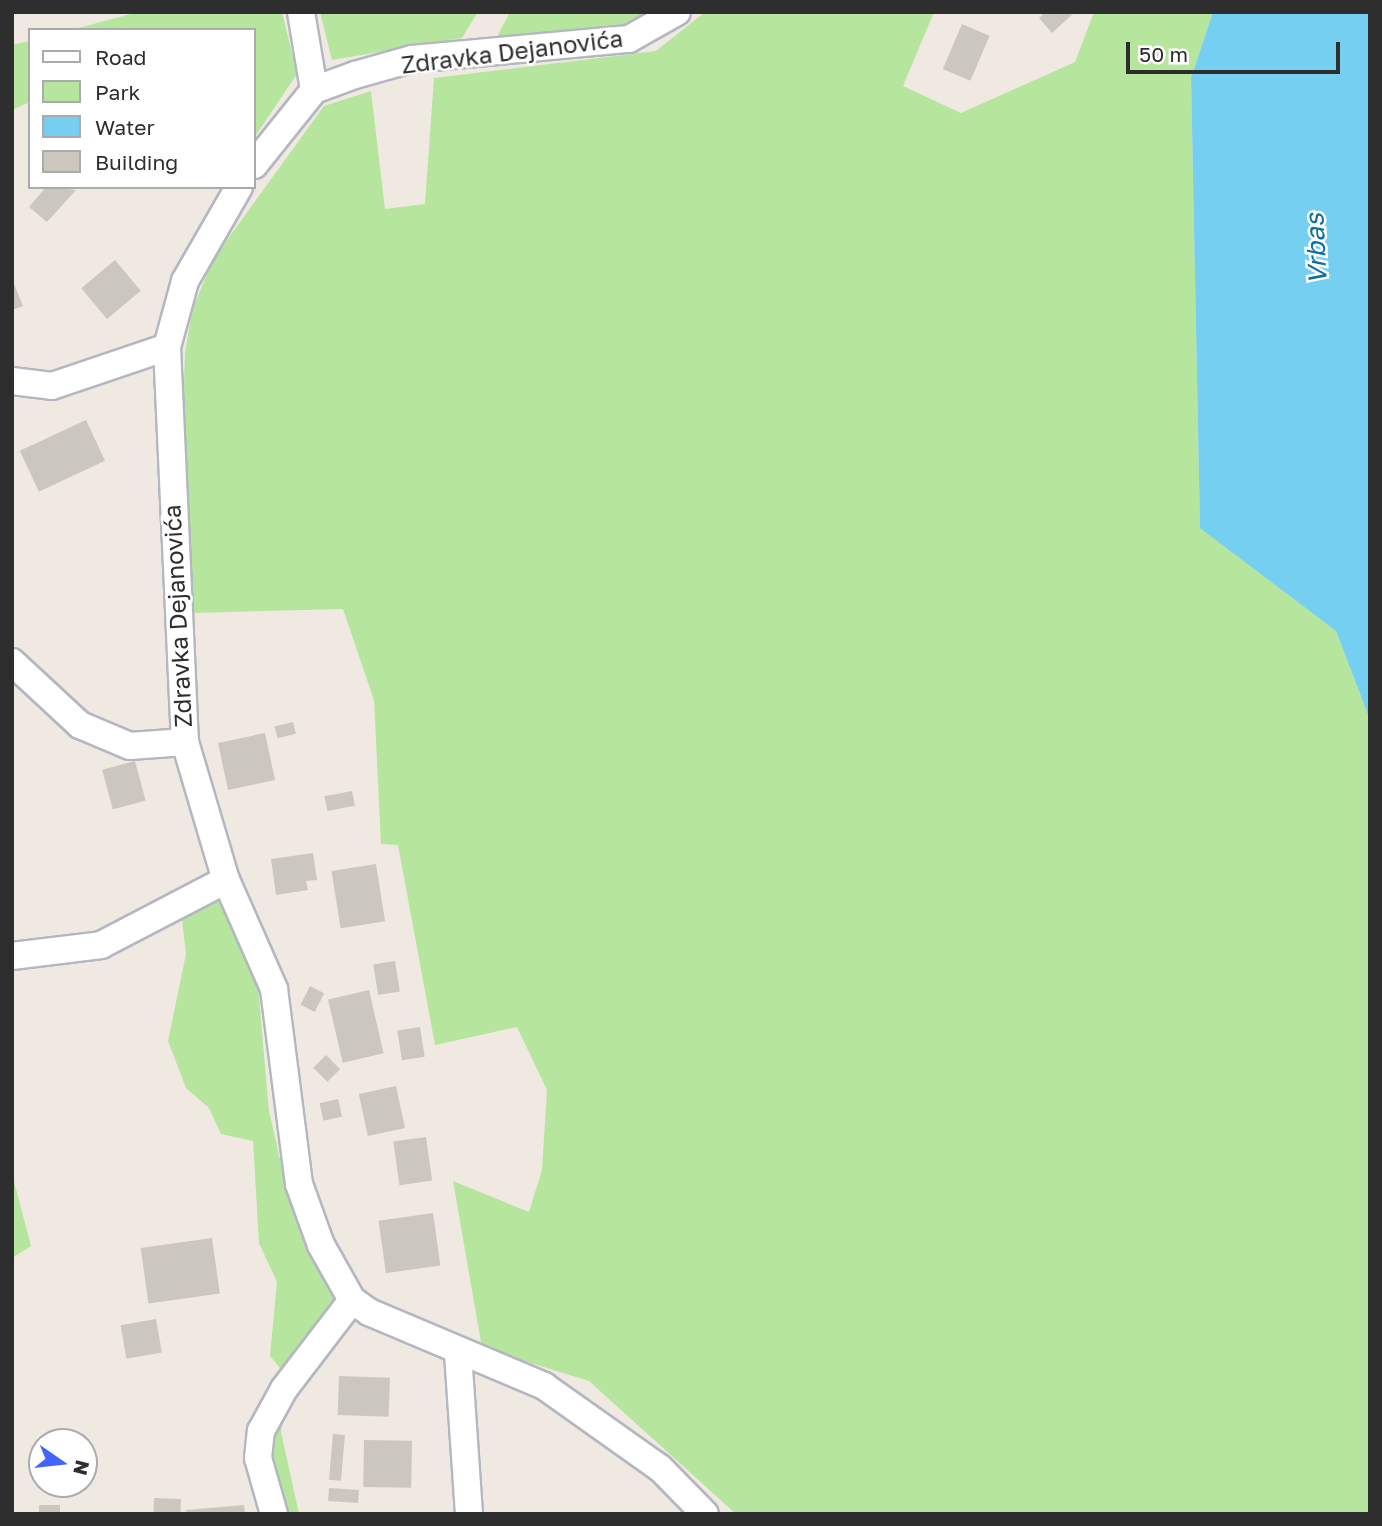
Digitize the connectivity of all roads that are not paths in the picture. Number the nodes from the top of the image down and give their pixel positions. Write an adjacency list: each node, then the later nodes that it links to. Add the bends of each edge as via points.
1 (301, 12): 3 (street)
2 (677, 12): 3 (street, Zdravka Dejanovića, via 629,39 412,59)
3 (314, 90): 4 (street)
4 (256, 162)
5 (238, 189): 6 (street, Zdravka Dejanovića, via 185,281)
6 (167, 347): 7 (street, via 51,386); 9 (street, Zdravka Dejanovića)
7 (12, 381)
8 (12, 662): 9 (street, via 80,725 130,746)
9 (184, 742): 10 (street, Zdravka Dejanovića)
10 (226, 880): 11 (street, via 101,945); 12 (street, Zdravka Dejanovića, via 274,989 299,1184 321,1245)
11 (12, 956)
12 (352, 1300): 13 (street, Zdravka Dejanovića, via 394,1327); 14 (street, via 284,1389 261,1431 260,1467)
13 (458, 1353): 15 (street); 16 (street, Zdravka Dejanovića, via 544,1386 660,1468)
14 (274, 1514)
15 (468, 1514)
16 (705, 1514)

